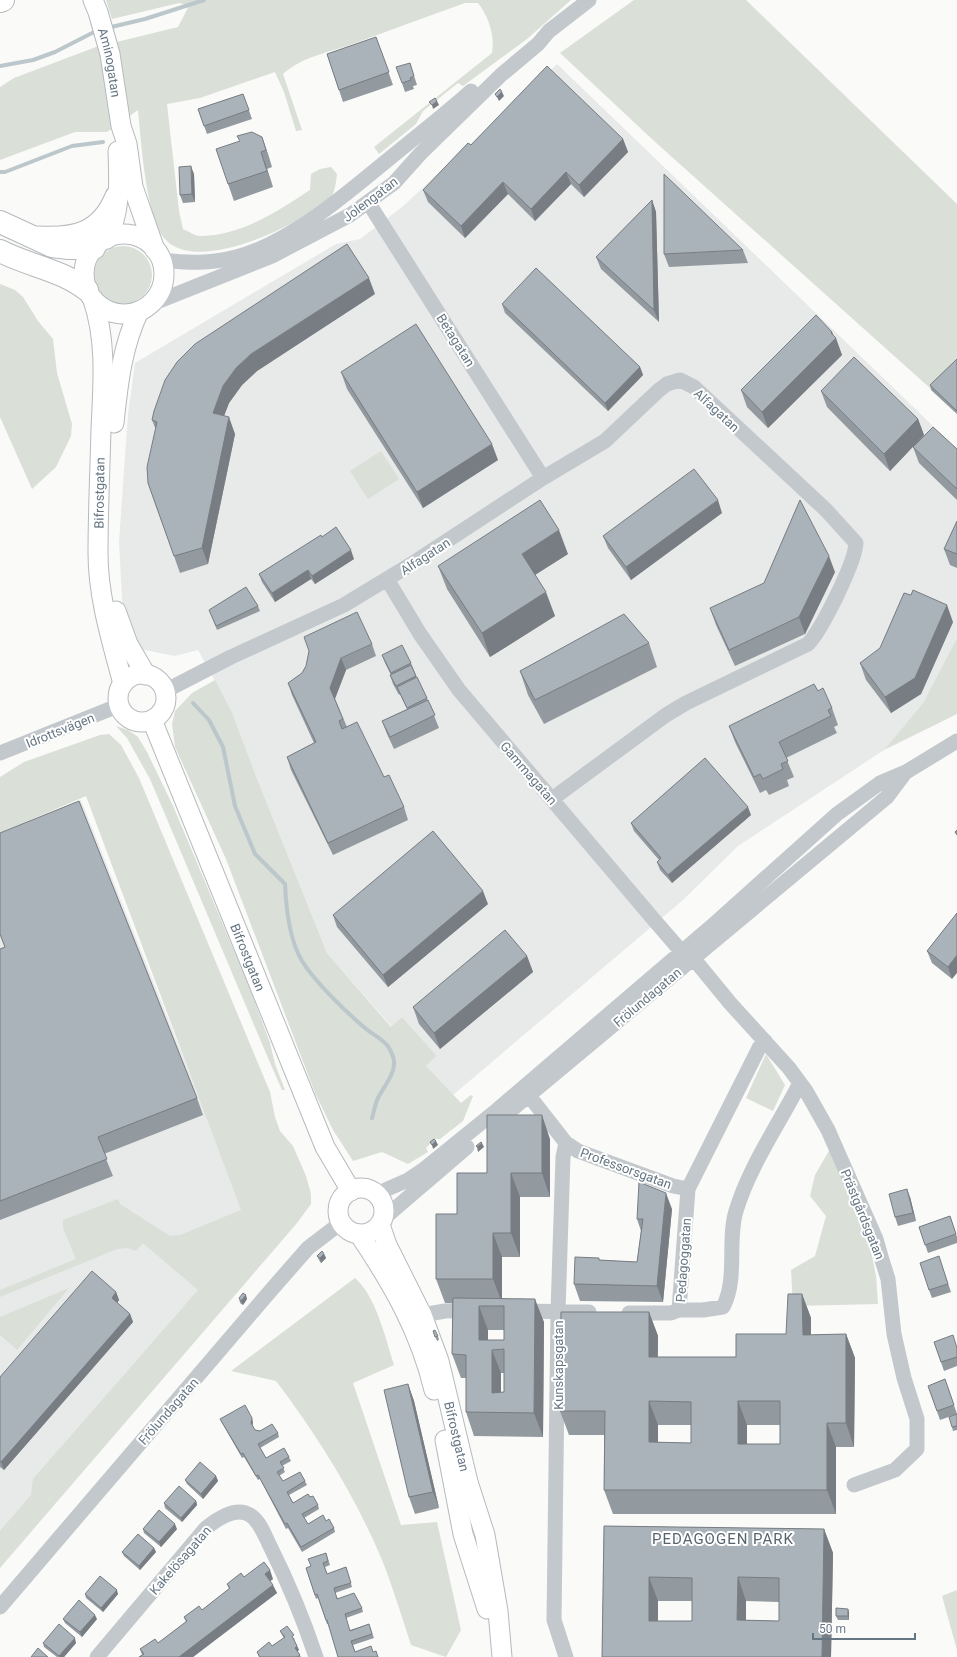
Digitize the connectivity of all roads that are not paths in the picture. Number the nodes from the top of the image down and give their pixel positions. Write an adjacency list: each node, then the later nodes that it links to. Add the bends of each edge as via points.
1 (3, 0): 4 (highway)
2 (93, 0): 6 (main road, Aminogatan, via 110,54)
3 (589, 0): 5 (street, Jolengatan)
4 (0, 2)
5 (549, 31): 8 (street, Jolengatan, via 420,154 394,183); 13 (street, Jolengatan, via 533,37 357,186 273,242 238,257 202,264)
6 (121, 126): 7 (main road, Aminogatan, via 118,145); 13 (main road, Aminogatan, via 127,144 133,187)
7 (119, 188): 10 (main road, via 106,213 90,228 67,236); 11 (main road, Aminogatan, via 114,224)
8 (368, 202): 15 (street, Jolengatan, via 320,233 272,256); 16 (street, Betagatan)
9 (0, 222): 10 (highway)
10 (33, 236): 11 (highway, via 52,246 69,248)
11 (100, 243): 13 (main road, via 114,236 129,235 144,240); 14 (main road, Bifrostgatan, via 89,255 84,268 84,281)
12 (0, 251): 14 (highway, via 70,278)
13 (158, 255): 15 (main road, Bifrostgatan, via 163,272 162,284 157,296)
14 (90, 295): 15 (main road, via 102,308 114,313 131,314); 19 (main road, Bifrostgatan, via 102,335 104,362 98,571 103,603)
15 (144, 308): 18 (main road, Bifrostgatan, via 126,342 118,385 113,430 109,548 112,588 118,619 128,644)
16 (544, 478): 17 (street, Alfagatan); 25 (street, Alfagatan, via 605,441 658,390 666,384 680,380 694,387 826,510 856,542 854,557 820,628 808,644 686,703)
17 (388, 579): 20 (street, Alfagatan, via 344,605 230,657); 25 (street, Gammagatan, via 420,634 459,690)
18 (146, 675): 19 (main road, via 134,676); 20 (main road, Bifrostgatan, via 161,683)
19 (123, 684): 21 (main road, Bifrostgatan, via 119,696)
20 (165, 691): 22 (main road, via 164,707)
21 (120, 705): 22 (main road, via 123,712 133,720); 24 (street, Idrottsvägen)
22 (152, 720): 32 (main road, Bifrostgatan, via 325,1147)
23 (957, 741): 26 (street, Frölundagatan, via 906,772 880,783 837,814 712,926)
24 (0, 753)
25 (552, 799): 26 (street, Gammagatan)
26 (687, 955): 27 (street, Prästgårdsgatan); 29 (street, Frölundagatan)
27 (765, 1041): 28 (street, Prästgårdsgatan); 31 (street, Pedagoggatan, via 759,1048)
28 (800, 1084): 39 (street, Pedagoggatan, via 749,1179 736,1212 730,1282 723,1307); 44 (street, Prästgårdsgatan, via 828,1130 876,1240 888,1279 894,1334 904,1378 917,1419 917,1449 906,1461 895,1470)
29 (526, 1091): 30 (street); 33 (street, Frölundagatan, via 423,1170 408,1180); 35 (street, Frölundagatan)
30 (566, 1143): 31 (street, Professorsgatan, via 578,1151); 40 (street, Kunskapsgatan, via 563,1158)
31 (688, 1190): 39 (street, Pedagoggatan)
32 (351, 1191): 33 (main road, via 364,1189); 34 (main road, via 340,1205 339,1214)
33 (376, 1194): 35 (main road, Bifrostgatan, via 383,1205)
34 (342, 1222): 36 (main road, Bifrostgatan, via 349,1230); 45 (street, Frölundagatan, via 308,1248)
35 (381, 1222): 36 (main road, via 368,1233); 43 (main road, Bifrostgatan, via 387,1245)
36 (359, 1234): 48 (main road, Bifrostgatan, via 377,1259 397,1295 425,1358 447,1450 463,1534 487,1609 491,1631)
37 (488, 1310): 43 (street, via 445,1311)
38 (504, 1310): 40 (street)
39 (679, 1310): 42 (street, via 671,1313)
40 (558, 1311): 41 (street); 50 (street, Kunskapsgatan, via 554,1620)
41 (603, 1312)
42 (618, 1312)
43 (422, 1315): 49 (main road, Bifrostgatan, via 440,1361 468,1482 485,1535 498,1611)
44 (854, 1486)
45 (0, 1607)
46 (97, 1657): 47 (street, Kakelösagatan, via 206,1528 222,1517 239,1512 256,1520 264,1533 292,1591)
47 (316, 1657)
48 (491, 1657)
49 (502, 1657)
50 (566, 1657)

